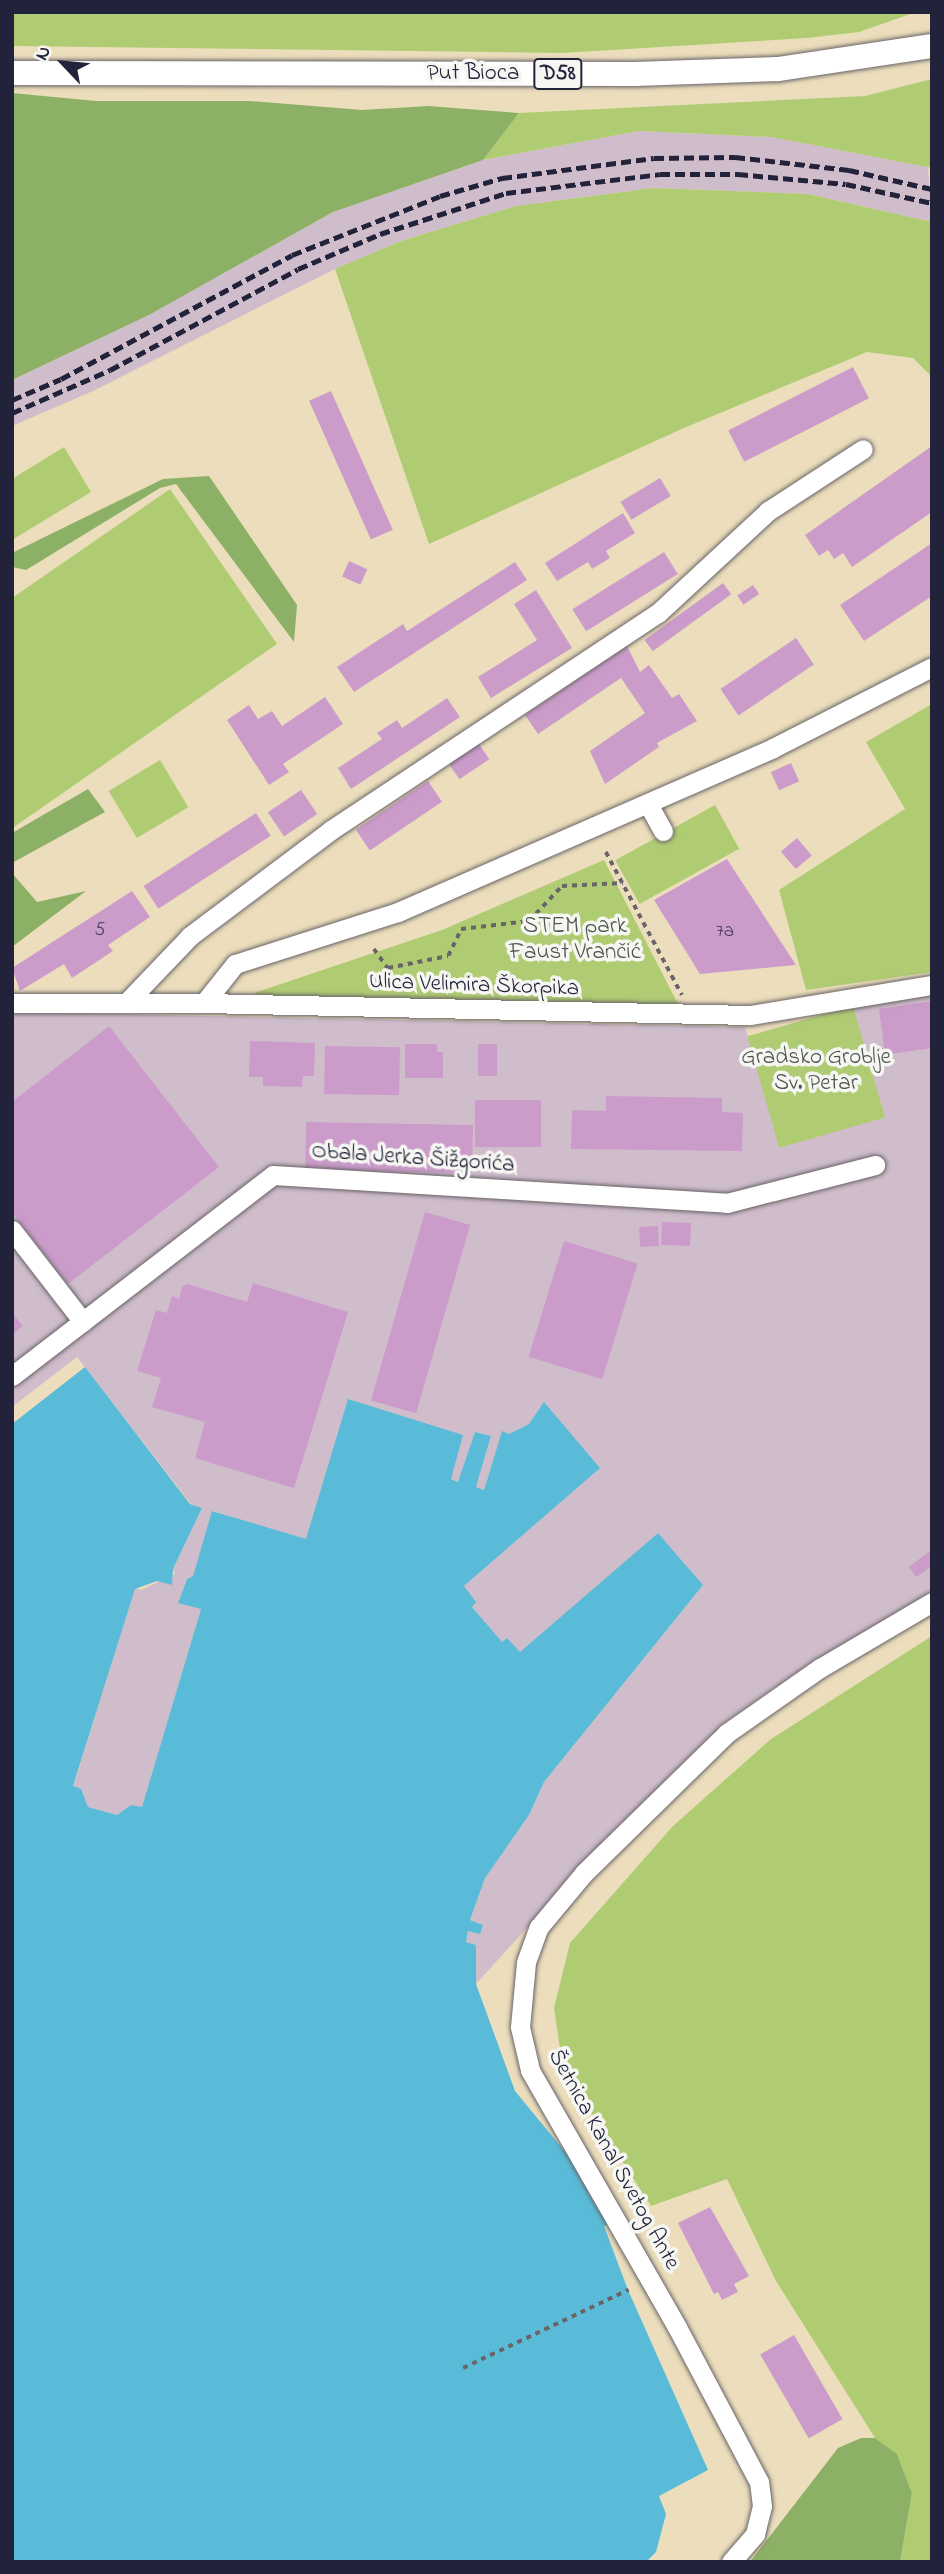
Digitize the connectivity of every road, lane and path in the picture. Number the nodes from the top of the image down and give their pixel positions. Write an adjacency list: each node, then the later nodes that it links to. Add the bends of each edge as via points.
1 (932, 46): 2 (main road, Put Bioca / D58, via 778,69 635,74)
2 (12, 74)
3 (863, 449): 11 (street, via 768,511 658,614 331,830 201,928)
4 (932, 667): 5 (street, via 773,748)
5 (649, 804): 6 (street); 13 (street, via 398,912 235,964)
6 (663, 831)
7 (606, 852): 8 (path)
8 (624, 883): 9 (path, via 562,886 529,921 461,929 448,956 388,968); 14 (path)
9 (374, 949)
10 (932, 985): 14 (street, Ulica Velimira Škorpika, via 750,1015)
11 (127, 1002): 12 (street, Ulica Velimira Škorpika); 13 (street, Ulica Velimira Škorpika)
12 (12, 1003)
13 (204, 1003): 14 (street, Ulica Velimira Škorpika)
14 (694, 1015)
15 (875, 1165): 17 (street, Obala Jerka Šižgorića, via 727,1203 273,1175)
16 (12, 1230): 17 (street)
17 (83, 1322): 18 (street, Obala Jerka Šižgorića)
18 (12, 1376)
19 (932, 1602): 22 (street, Šetnica Kanal Svetog Ante, via 820,1668 726,1733 584,1873 539,1927 526,1962 520,2027 530,2070 760,2482 762,2507 755,2535)
20 (628, 2290): 21 (path)
21 (463, 2368)
22 (731, 2562)

